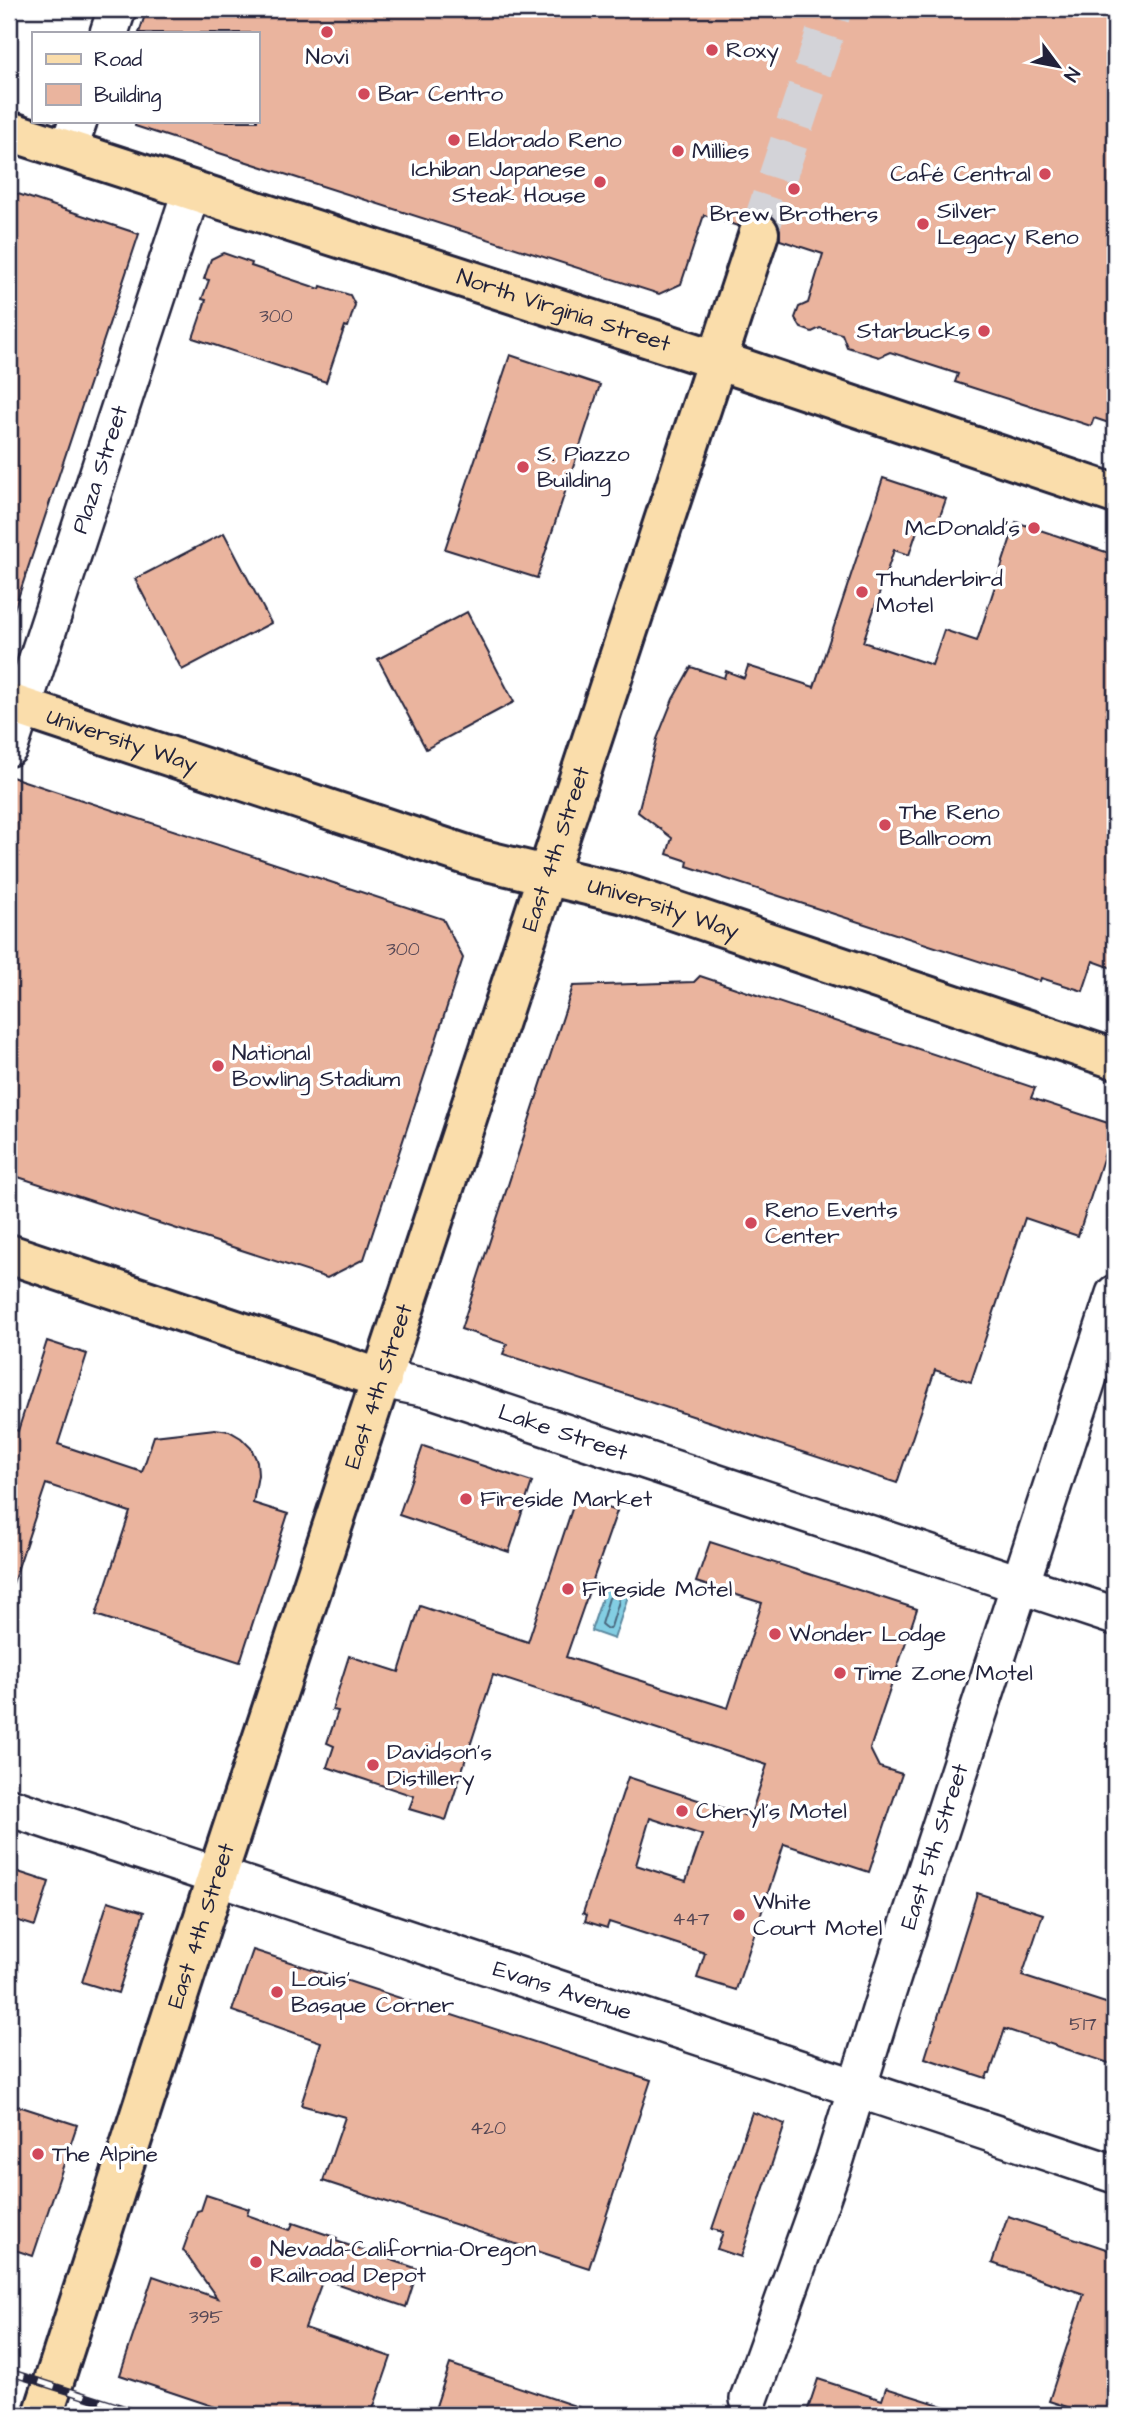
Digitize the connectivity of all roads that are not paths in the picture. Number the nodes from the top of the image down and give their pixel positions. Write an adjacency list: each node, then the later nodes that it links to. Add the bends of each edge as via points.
1 (117, 9): 2 (street)
2 (108, 32)
3 (9, 131): 4 (main road, North Virginia Street)
4 (73, 136): 5 (main road, North Virginia Street)
5 (191, 192): 7 (main road, North Virginia Street); 9 (street, Plaza Street)
6 (759, 233): 7 (main road, East 4th Street)
7 (717, 360): 8 (main road, North Virginia Street); 11 (main road, East 4th Street)
8 (1115, 494)
9 (15, 705): 10 (street, Plaza Street); 11 (main road, University Way, via 409,837)
10 (9, 747)
11 (549, 876): 12 (main road, University Way, via 625,894); 15 (main road, East 4th Street)
12 (1115, 1059)
13 (9, 1254): 15 (main road, Lake Street)
14 (1115, 1294): 16 (street, East 5th Street)
15 (382, 1378): 16 (street, Lake Street, via 432,1389); 19 (main road, East 4th Street)
16 (1020, 1585): 17 (street, Lake Street); 20 (street, East 5th Street)
17 (1115, 1615)
18 (9, 1807): 19 (street, Evans Avenue)
19 (217, 1876): 20 (street, Evans Avenue); 23 (main road, East 4th Street)
20 (857, 2088): 21 (street, Evans Avenue); 22 (street, East 5th Street)
21 (1115, 2174)
22 (749, 2399)
23 (43, 2415)

